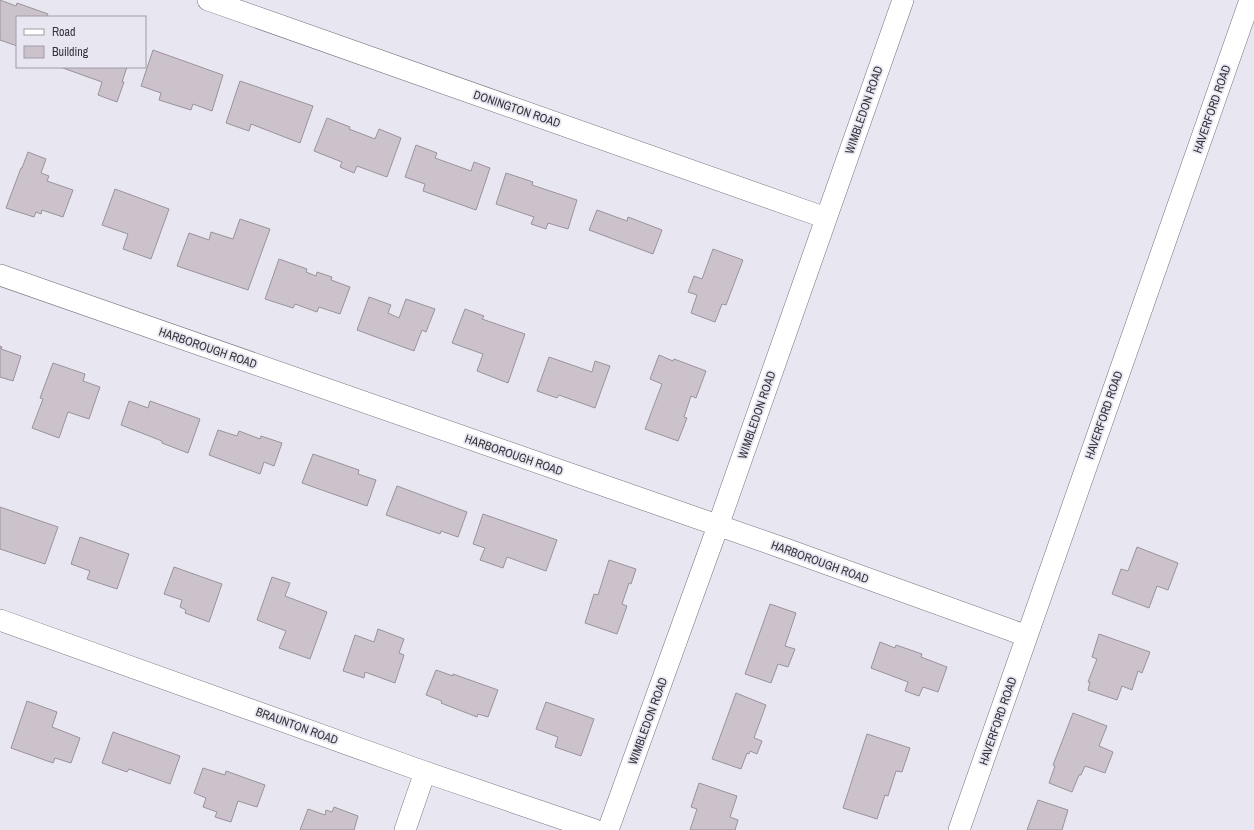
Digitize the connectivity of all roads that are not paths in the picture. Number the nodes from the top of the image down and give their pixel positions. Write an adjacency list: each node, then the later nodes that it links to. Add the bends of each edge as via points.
1 (208, 0): 4 (street, DONINGTON ROAD)
2 (903, 0): 4 (street, WIMBLEDON ROAD)
3 (1250, 0): 8 (street, HAVERFORD ROAD)
4 (826, 218): 6 (street, WIMBLEDON ROAD)
5 (0, 275): 6 (street, HARBOROUGH ROAD)
6 (718, 526): 8 (street, HARBOROUGH ROAD); 12 (street, WIMBLEDON ROAD)
7 (0, 620): 9 (street, BRAUNTON ROAD)
8 (1028, 636): 13 (street, HAVERFORD ROAD)
9 (425, 772): 10 (street); 11 (street, BRAUNTON ROAD)
10 (405, 830)
11 (595, 830)
12 (608, 830)
13 (959, 830)

